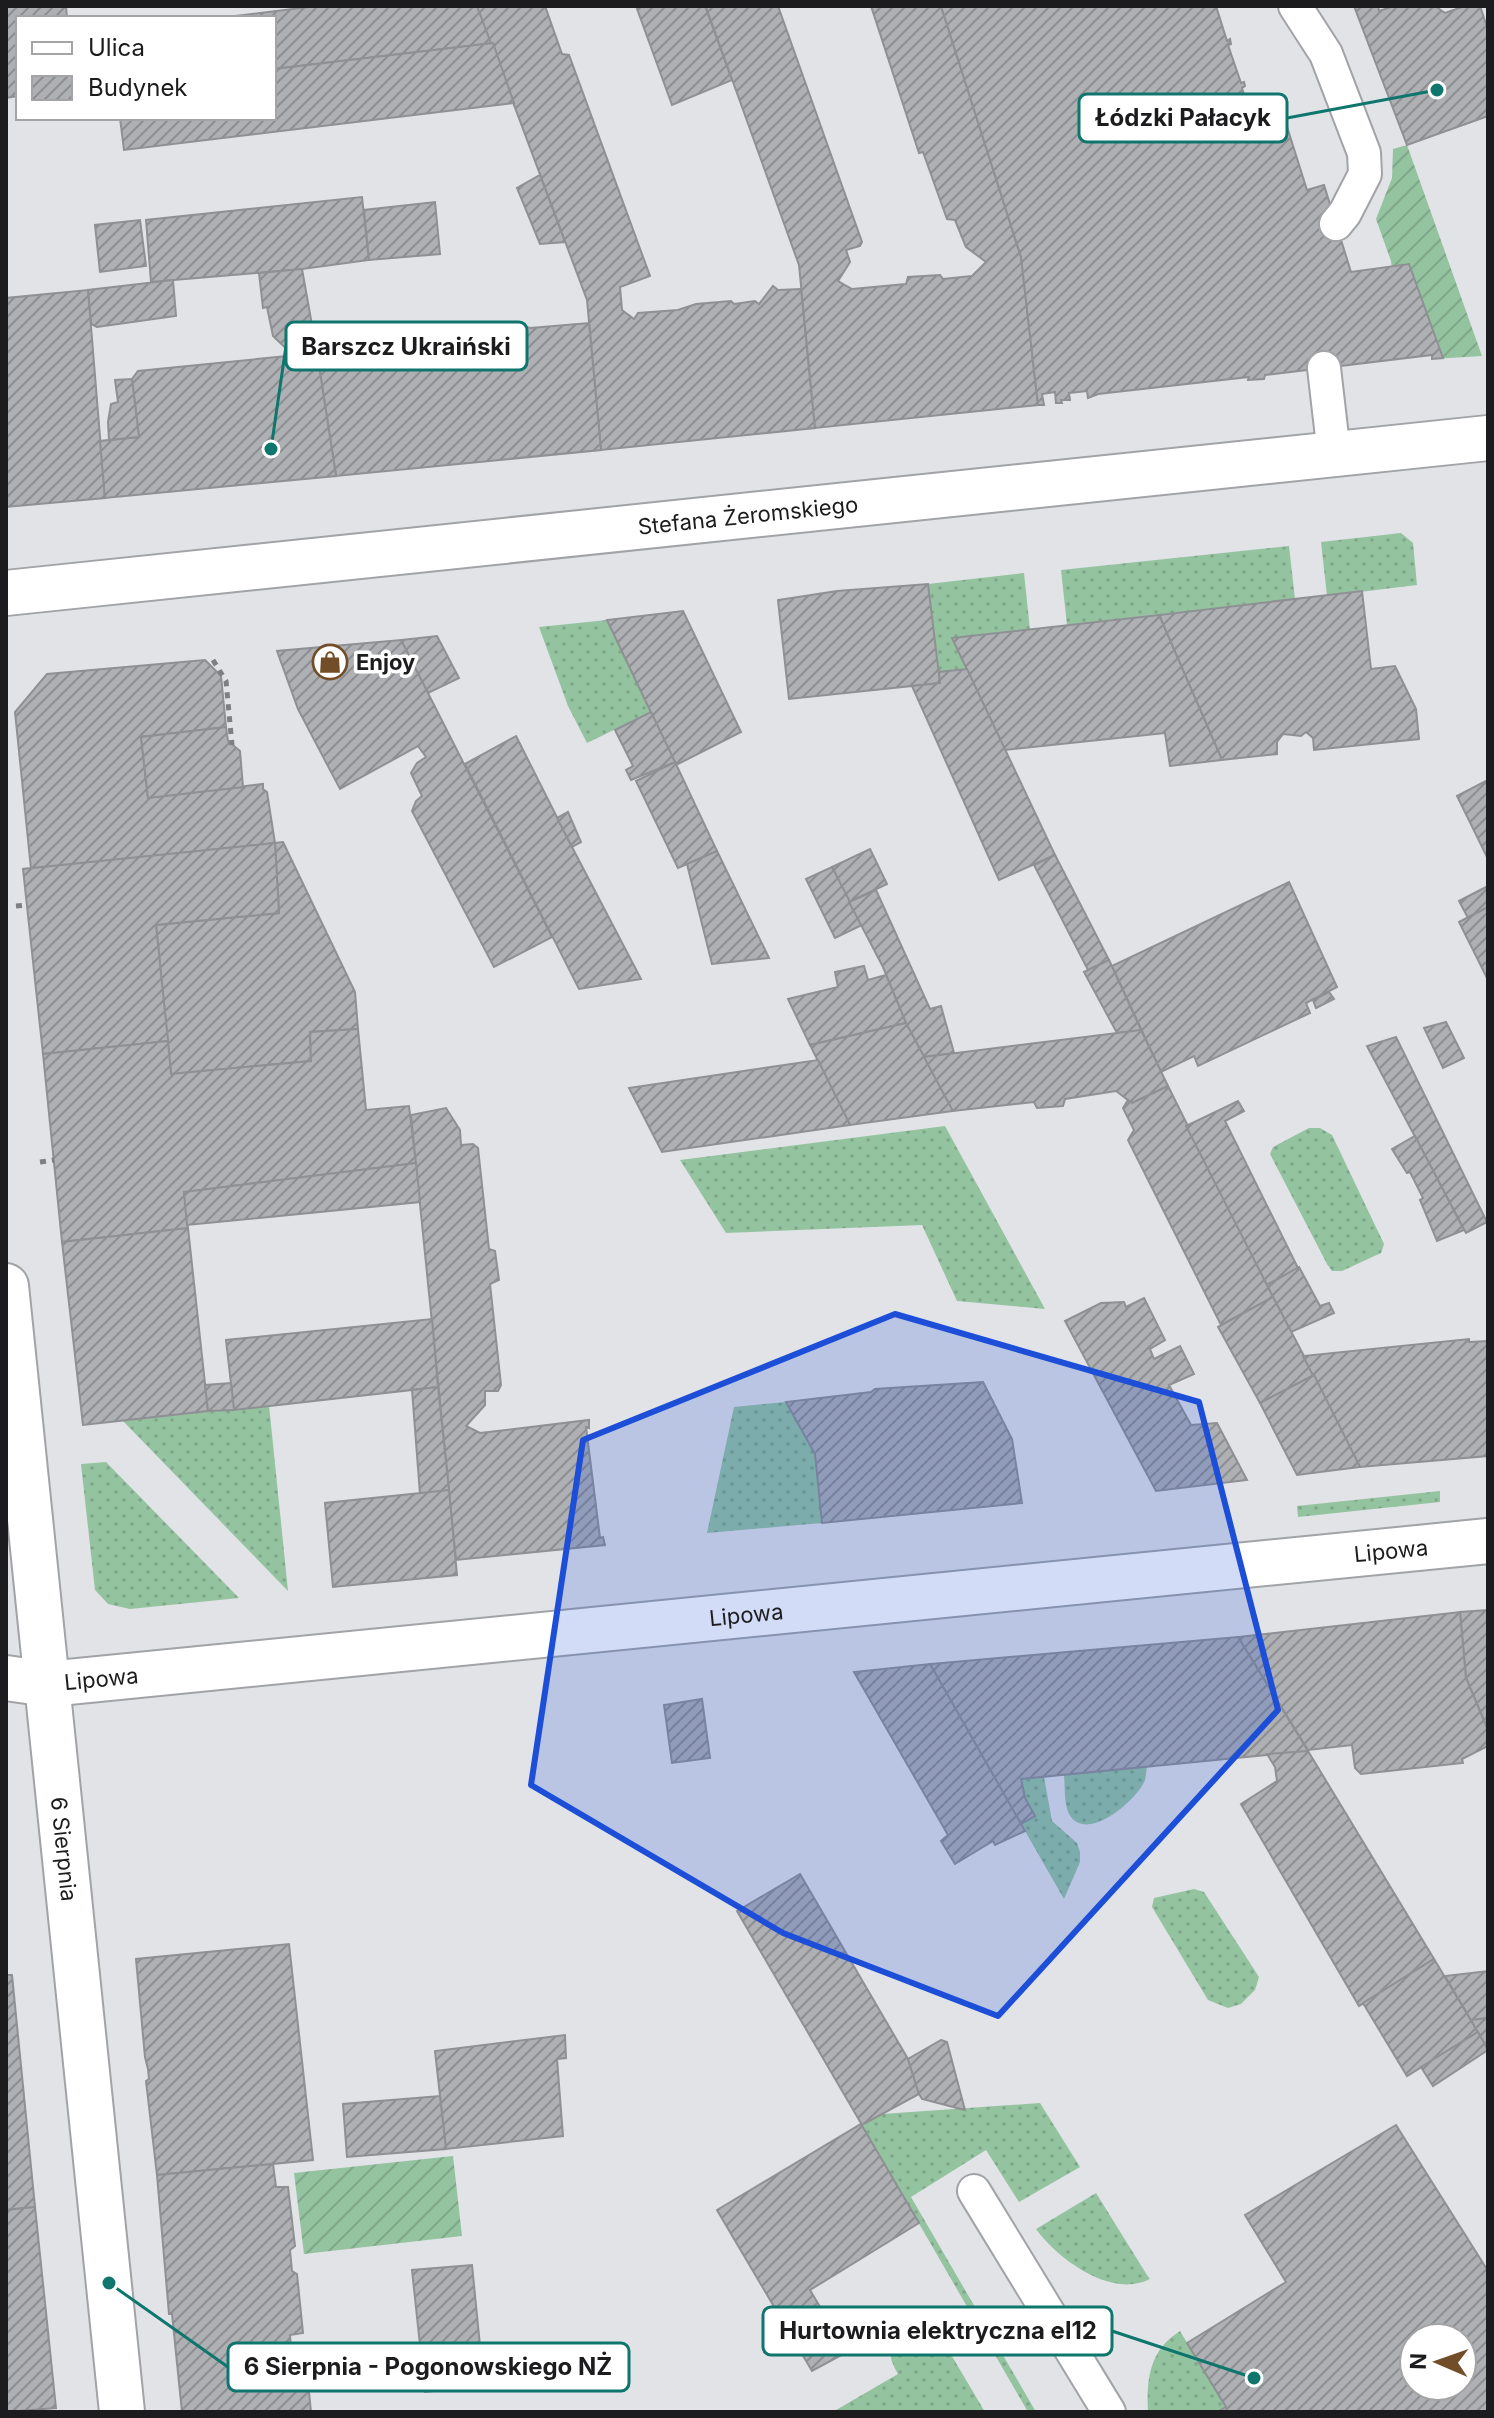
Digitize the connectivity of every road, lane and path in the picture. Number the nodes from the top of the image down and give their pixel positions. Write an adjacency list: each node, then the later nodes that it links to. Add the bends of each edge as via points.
1 (1295, 6): 2 (lane, via 1326,54 1364,153 1365,174)
2 (1336, 224)
3 (1324, 368): 5 (lane)
4 (1488, 438): 5 (street, Stefana Żeromskiego)
5 (1334, 454): 6 (street, Stefana Żeromskiego)
6 (6, 593)
7 (213, 660): 8 (path, via 226,681)
8 (232, 745)
9 (27, 905): 10 (path)
10 (16, 906)
11 (54, 1160): 12 (path)
12 (40, 1162)
13 (6, 1286): 15 (street, 6 Sierpnia)
14 (1488, 1541): 15 (street, Lipowa)
15 (27, 1681): 17 (street, 6 Sierpnia)
16 (974, 2191): 18 (lane)
17 (122, 2412)
18 (1109, 2412)

